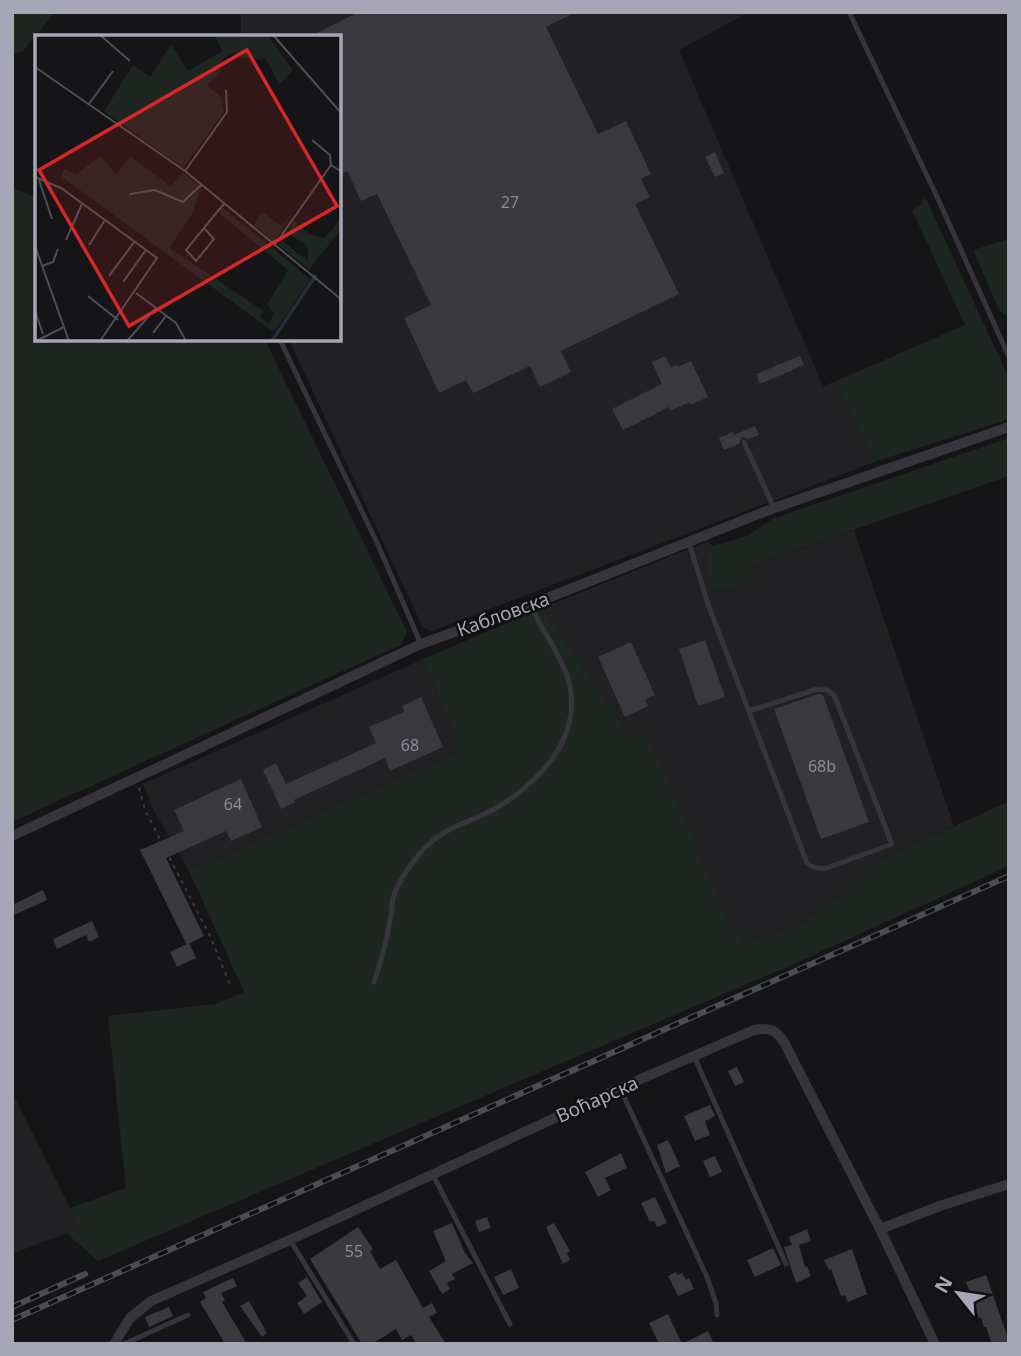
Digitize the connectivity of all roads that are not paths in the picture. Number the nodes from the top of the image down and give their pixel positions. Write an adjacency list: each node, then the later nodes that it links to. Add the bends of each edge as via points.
1 (849, 12): 3 (lane)
2 (280, 341): 9 (lane)
3 (1009, 357)
4 (1009, 427): 6 (street, Кабловска)
5 (744, 442): 6 (lane)
6 (774, 508): 7 (street, Кабловска)
7 (689, 543): 8 (street, Кабловска); 10 (lane)
8 (530, 605): 9 (street, Кабловска); 12 (lane, via 570,685 564,740 552,762 534,780 497,808 453,827 427,845 394,897)
9 (421, 644): 11 (street, Кабловска)
10 (749, 711): 10 (lane, via 807,863 824,869 891,844 834,695 817,689)
11 (12, 836)
12 (374, 982)
13 (694, 1056): 14 (street, Воћарска); 17 (street, Воћарска, via 754,1030 767,1027 779,1033); 19 (lane)
14 (620, 1088): 15 (street, Воћарска); 21 (lane, via 707,1277)
15 (433, 1175): 18 (street, Воћарска); 22 (lane)
16 (1009, 1184): 17 (street)
17 (880, 1229): 26 (street, Воћарска)
18 (290, 1240): 23 (street, Воћарска, via 151,1301 130,1318); 25 (lane)
19 (786, 1264)
20 (188, 1315): 24 (lane)
21 (717, 1315)
22 (510, 1324)
23 (114, 1344)
24 (124, 1344)
25 (354, 1344)
26 (935, 1344)

